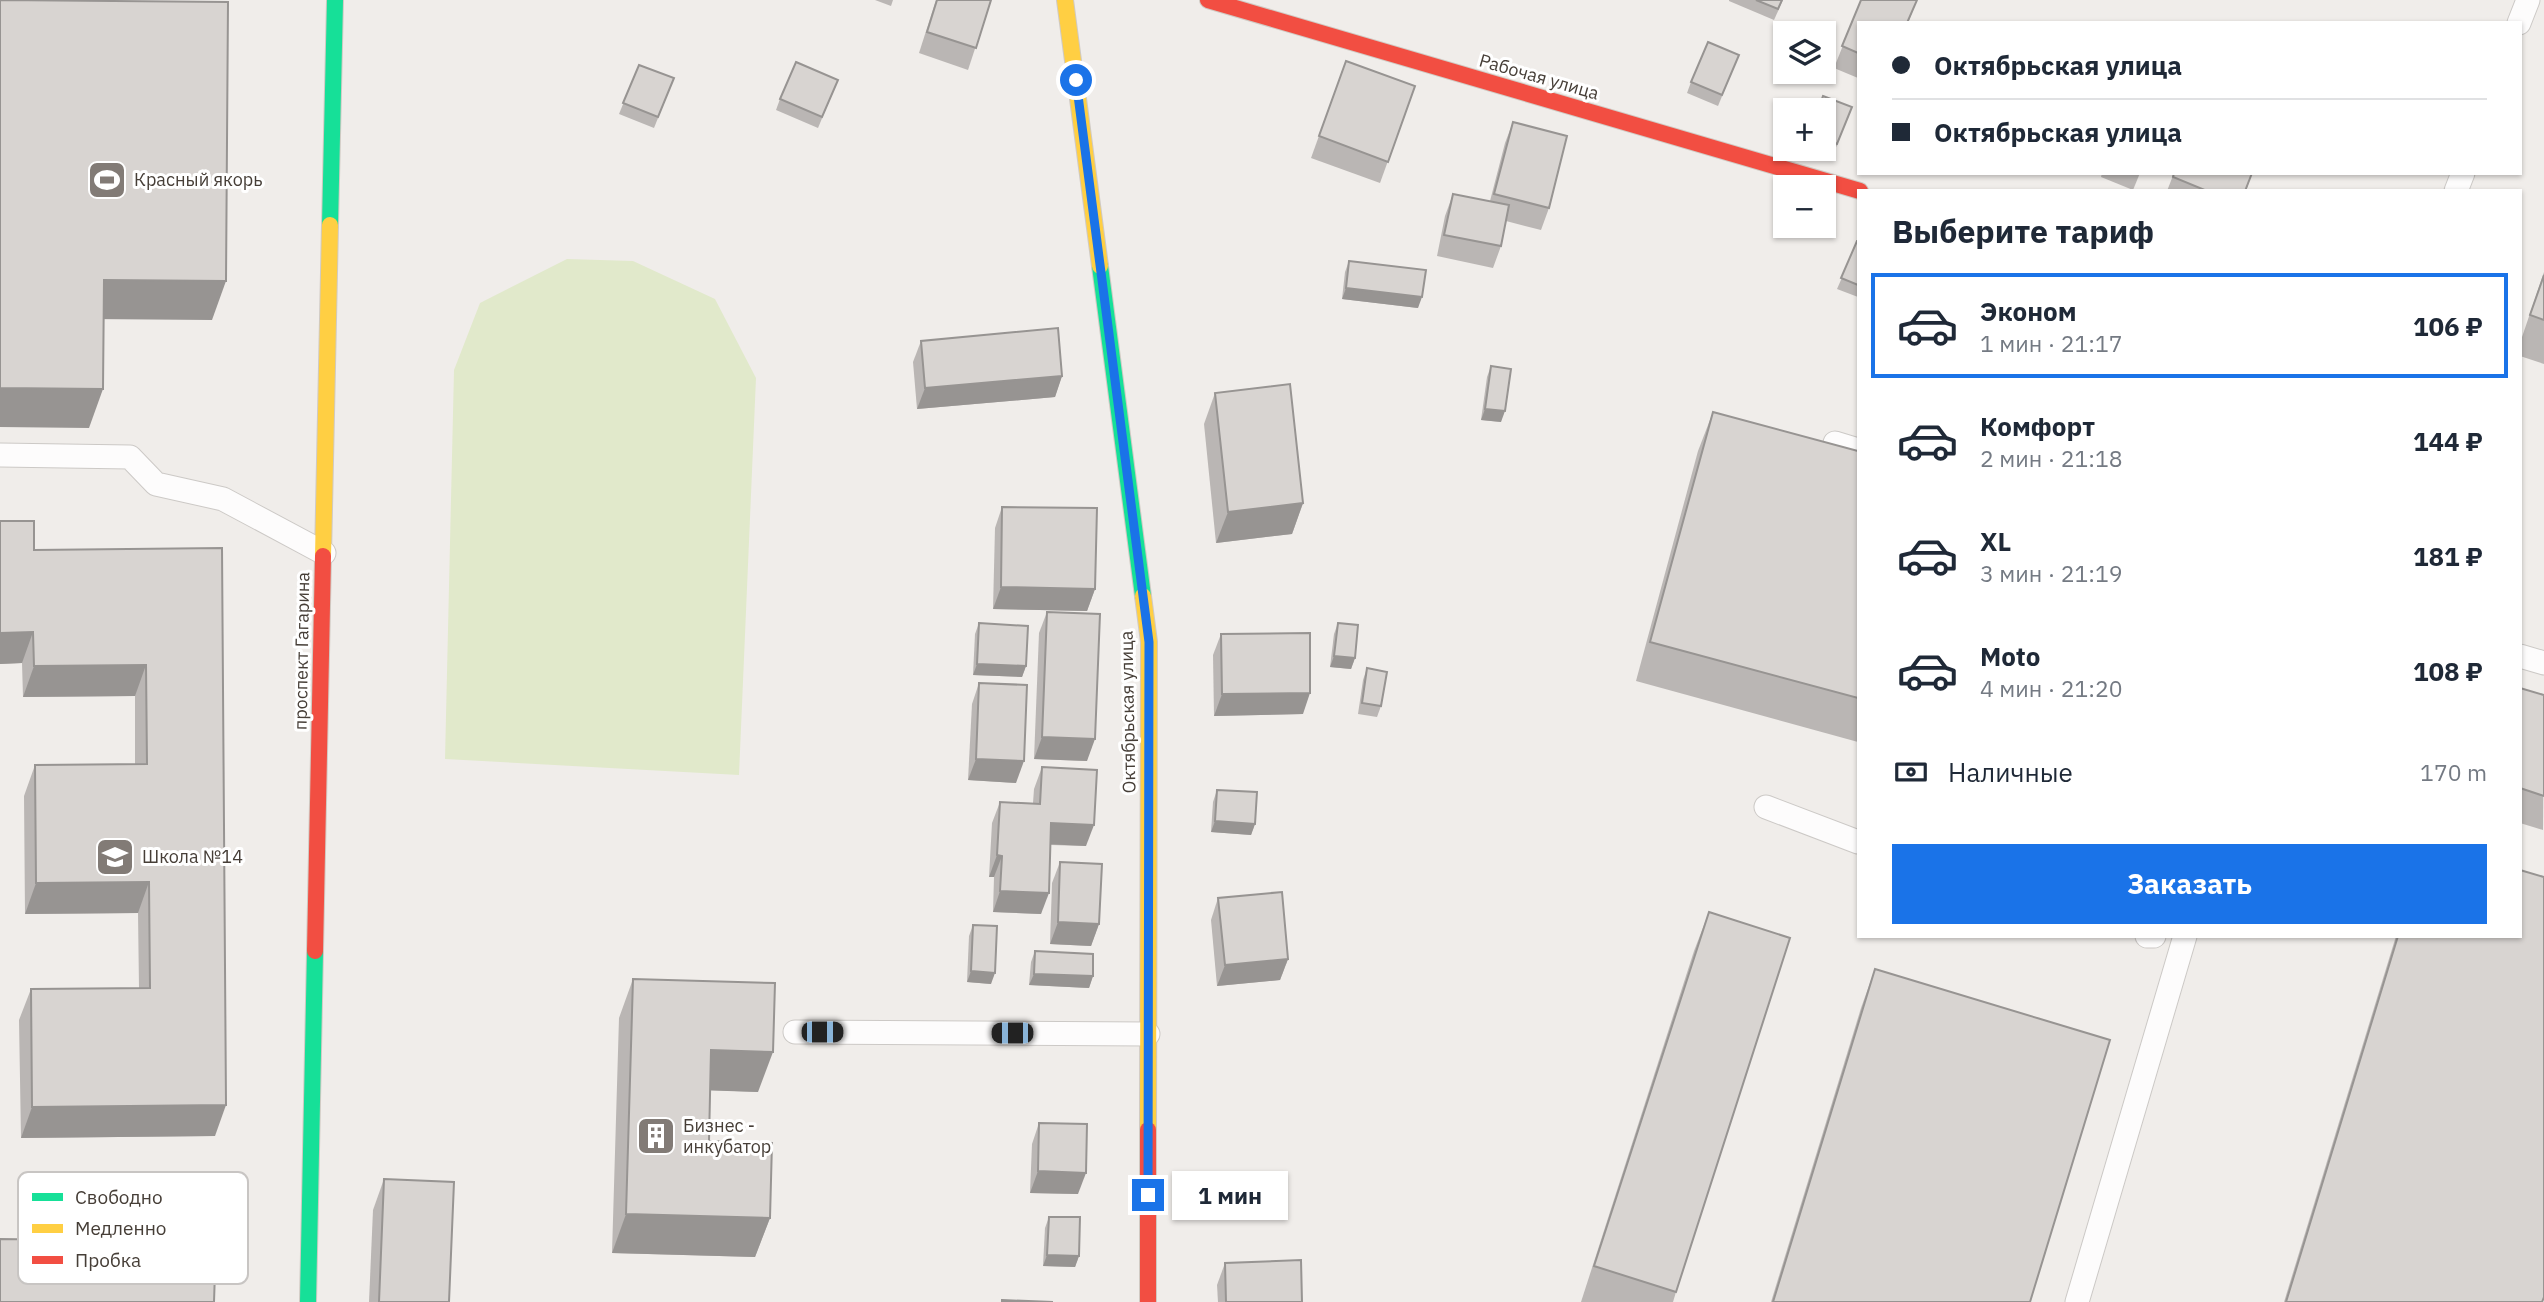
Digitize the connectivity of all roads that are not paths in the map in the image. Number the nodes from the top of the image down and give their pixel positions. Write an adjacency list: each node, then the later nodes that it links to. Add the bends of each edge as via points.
1 (335, 0): 10 (street, проспект Гагарина)
2 (1065, 0): 17 (street, Октябрьская улица, via 1149,642)
3 (1208, 0): 6 (street, Рабочая улица)
4 (2528, 0): 5 (lane)
5 (2520, 21)
6 (1857, 190)
7 (1835, 443): 8 (lane)
8 (1857, 450)
9 (0, 455): 10 (lane, via 130,457 156,484 223,499)
10 (324, 553): 18 (street, проспект Гагарина)
11 (2522, 657): 12 (lane)
12 (2544, 663)
13 (1766, 807): 14 (lane)
14 (1857, 842)
15 (2184, 938): 20 (lane)
16 (795, 1032): 17 (lane)
17 (1148, 1034): 19 (street, Октябрьская улица)
18 (308, 1302)
19 (1147, 1302)
20 (2077, 1302)

